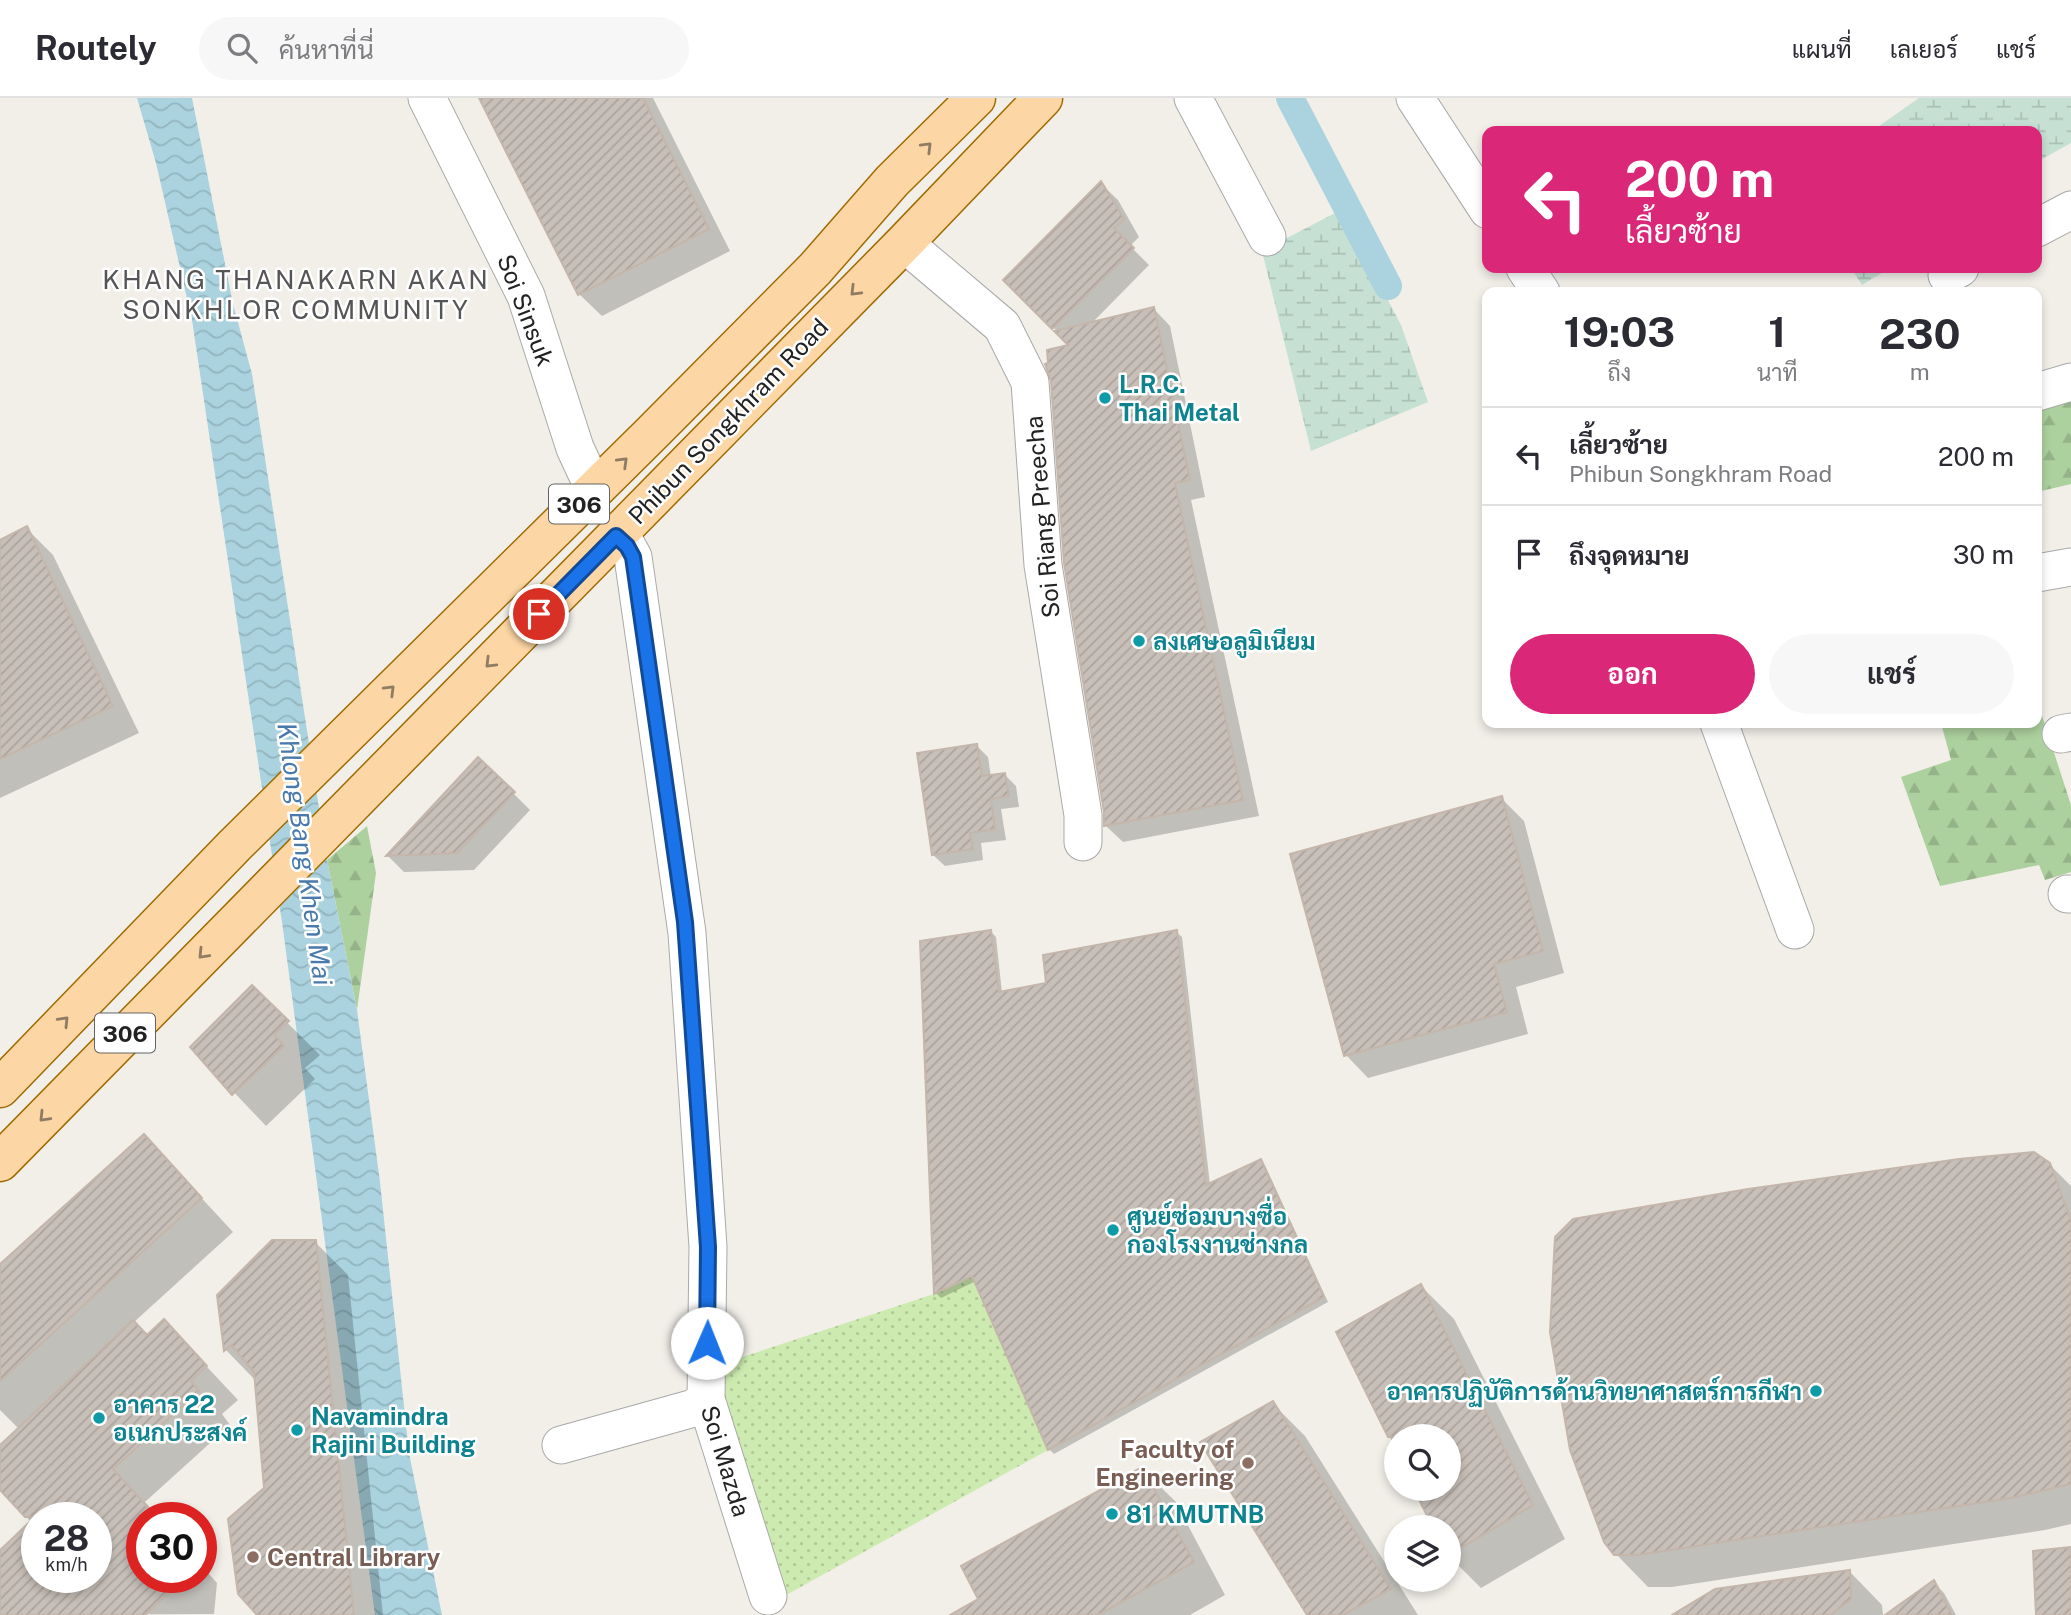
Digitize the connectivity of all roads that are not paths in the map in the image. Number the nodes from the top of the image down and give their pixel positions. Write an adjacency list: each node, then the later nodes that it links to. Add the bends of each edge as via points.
1 (428, 98): 16 (street, Soi Sinsuk, via 526,296 575,448)
2 (976, 98): 7 (main road, Phibun Songkhram Road / 306, one-way to 2)
3 (1018, 98): 7 (main road, via 937,178 926,183)
4 (1043, 98): 12 (main road, Phibun Songkhram Road / 306)
5 (1193, 98): 11 (street)
6 (1415, 98): 8 (street)
7 (892, 181): 13 (main road, Phibun Songkhram Road / 306)
8 (1482, 201)
9 (2071, 210): 10 (street)
10 (2042, 225)
11 (1267, 237)
12 (904, 243): 13 (main road, via 876,234 834,265); 17 (main road, Phibun Songkhram Road / 306, one-way to 17); 21 (street, Soi Riang Preecha, via 1002,326 1030,382 1043,565 1083,815)
13 (815, 269): 16 (main road, Phibun Songkhram Road / 306, one-way to 13)
14 (2071, 382): 15 (street)
15 (2042, 391)
16 (594, 489): 23 (main road, Phibun Songkhram Road / 306, one-way to 16, via 234,845)
17 (616, 536): 24 (main road, Phibun Songkhram Road / 306, one-way to 24); 25 (street, Soi Mazda, via 633,557 685,922 708,1247)
18 (2071, 567): 19 (street)
19 (2042, 572)
20 (1721, 728): 22 (street)
21 (1083, 842)
22 (1795, 930)
23 (0, 1088)
24 (0, 1162)
25 (706, 1399): 26 (street, via 694,1408); 27 (street, Soi Mazda)
26 (561, 1445)
27 (768, 1596)

